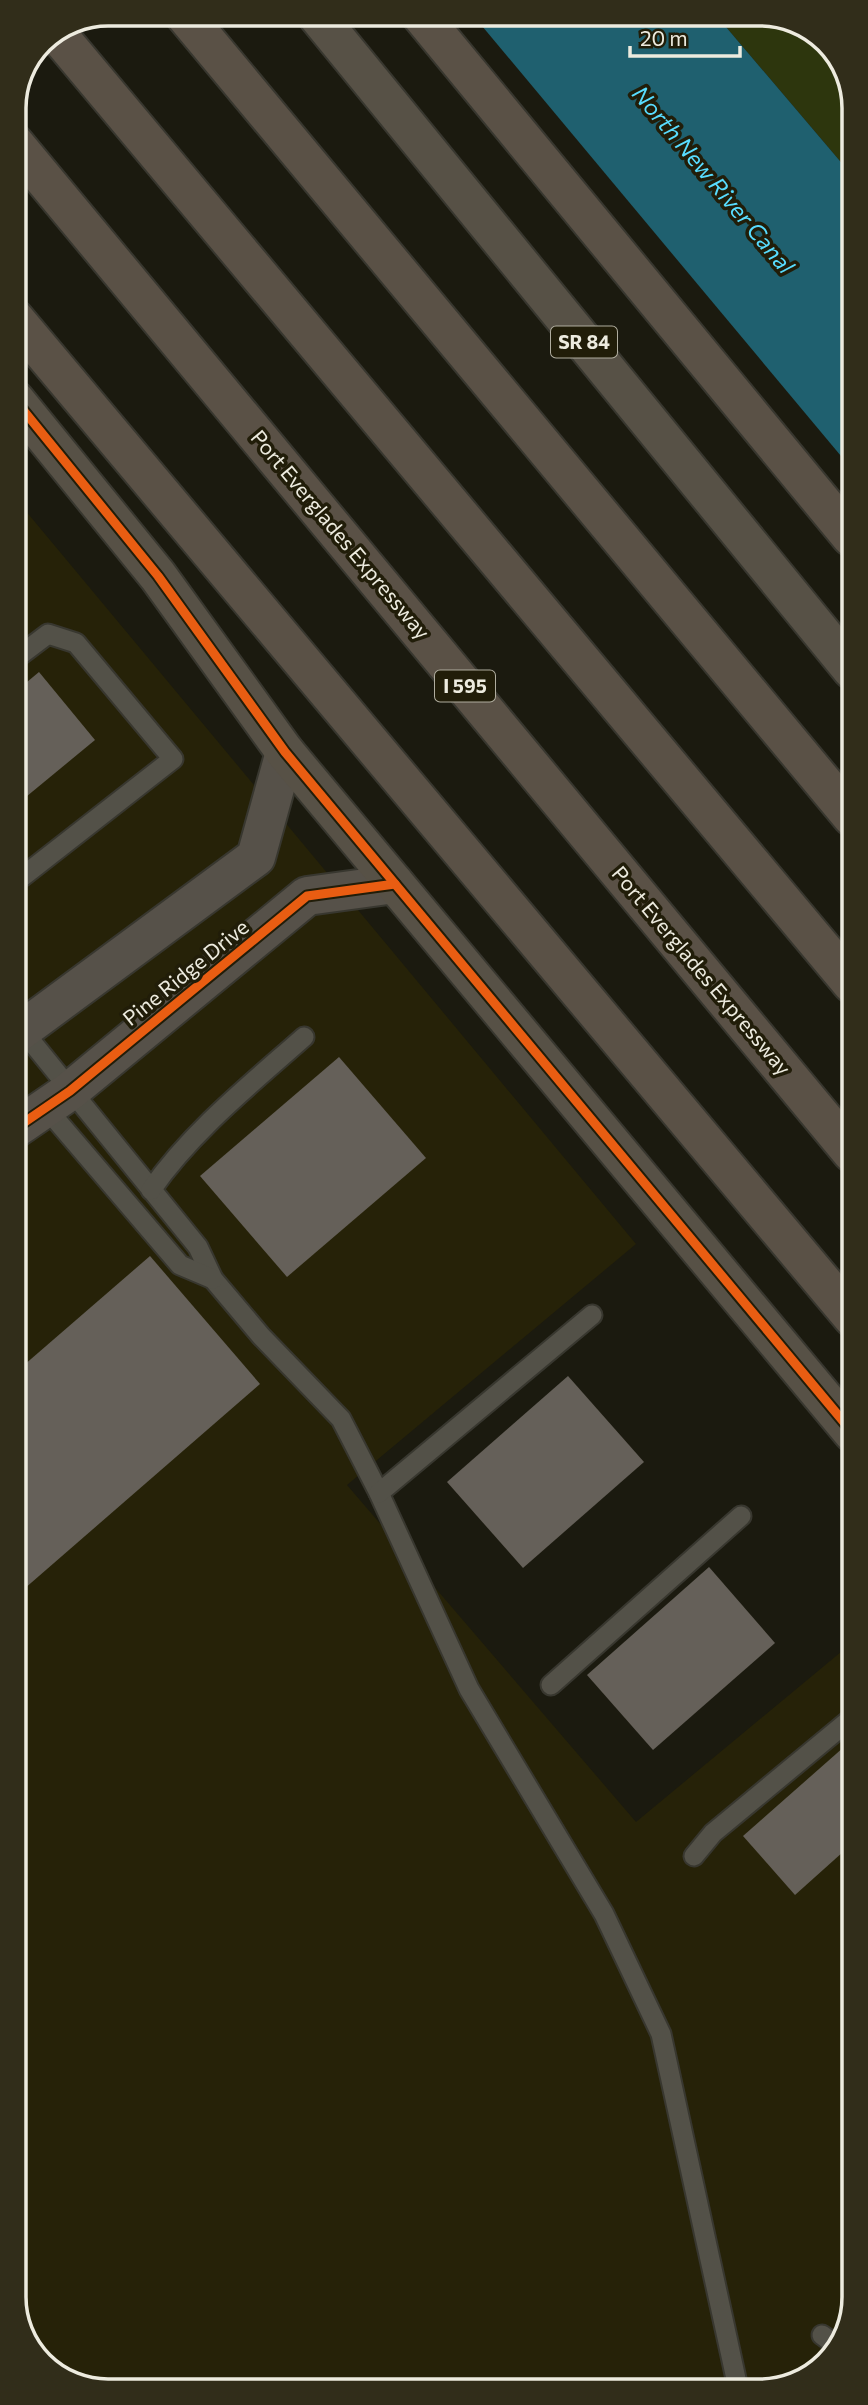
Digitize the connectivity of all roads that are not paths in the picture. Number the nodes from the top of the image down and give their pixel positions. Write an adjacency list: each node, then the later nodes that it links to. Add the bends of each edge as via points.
1 (194, 26): 14 (highway)
2 (326, 26): 12 (main road, SR 84)
3 (430, 26): 10 (highway)
4 (62, 40): 17 (highway)
5 (26, 157): 7 (highway, Port Everglades Expressway / I 595)
6 (26, 170): 7 (highway)
7 (77, 218): 22 (highway, Port Everglades Expressway / I 595)
8 (26, 331): 25 (highway)
9 (26, 414): 13 (main road, via 158,576)
10 (842, 526)
11 (26, 651): 15 (lane, via 48,634 76,643 173,759)
12 (842, 658)
13 (285, 752): 16 (main road); 18 (street, via 256,857)
14 (842, 805)
15 (26, 874)
16 (396, 884): 21 (street, Pine Ridge Drive, via 307,896); 27 (main road)
17 (842, 972)
18 (26, 1023)
19 (304, 1037): 23 (lane, via 170,1162)
20 (26, 1054): 21 (lane)
21 (44, 1109): 23 (lane); 24 (lane, via 180,1265)
22 (842, 1141)
23 (151, 1189): 24 (lane, via 198,1247)
24 (213, 1279): 28 (lane, via 341,1419)
25 (842, 1305)
26 (592, 1315): 28 (lane)
27 (842, 1420)
28 (379, 1493): 33 (lane, via 469,1689 604,1914 661,2034)
29 (741, 1516): 30 (lane)
30 (551, 1685)
31 (842, 1726): 32 (lane, via 713,1833)
32 (694, 1856)
33 (736, 2379)

